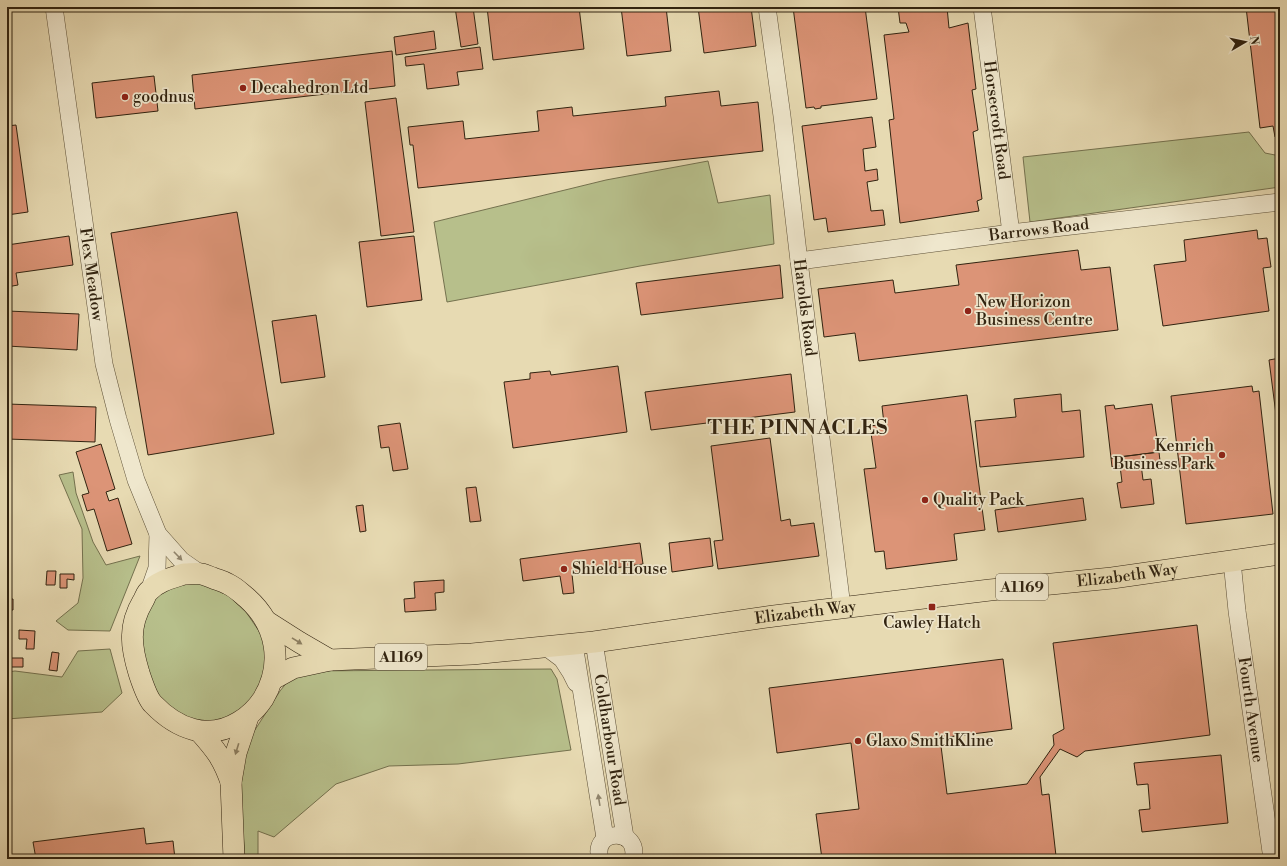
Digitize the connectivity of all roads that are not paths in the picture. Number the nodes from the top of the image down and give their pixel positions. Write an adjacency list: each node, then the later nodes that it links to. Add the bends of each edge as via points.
1 (54, 7): 7 (street, Flex Meadow, via 104,364 136,480)
2 (767, 7): 6 (street, Harolds Road)
3 (982, 7): 5 (street, Horsecroft Road)
4 (1280, 202): 5 (street, Barrows Road)
5 (1011, 233): 6 (street, Barrows Road)
6 (799, 261): 12 (street, Harolds Road)
7 (158, 534): 10 (street, Flex Meadow, one-way to 10, via 181,560); 11 (street, Flex Meadow, via 157,568)
8 (1280, 554): 9 (main road, Elizabeth Way / A1169)
9 (1232, 561): 12 (main road, Elizabeth Way / A1169, via 1112,578); 28 (street, Fourth Avenue)
10 (201, 574): 11 (main road, via 184,574 160,582); 13 (main road, via 228,584 241,593 256,606)
11 (149, 591): 21 (main road, via 138,608 131,638 142,680 152,702 166,715 185,727)
12 (842, 608): 14 (main road, Elizabeth Way / A1169)
13 (266, 620): 17 (main road, one-way to 17); 18 (main road, via 274,642)
14 (594, 642): 15 (main road, Elizabeth Way / A1169); 23 (street, Coldharbour Road)
15 (574, 644): 16 (main road, Elizabeth Way / A1169); 19 (street, Coldharbour Road)
16 (546, 647): 17 (main road, Elizabeth Way / A1169, via 472,654); 19 (street, Coldharbour Road, via 562,658 571,672)
17 (330, 660): 18 (main road, Elizabeth Way / A1169, via 293,668)
18 (273, 679): 20 (main road, via 262,700)
19 (583, 702): 24 (street, Coldharbour Road, one-way to 19)
20 (248, 717): 21 (main road, via 214,732); 22 (main road, one-way to 22, via 236,753)
21 (200, 732): 22 (main road, via 217,750)
22 (231, 782): 25 (main road)
23 (625, 837): 24 (street, via 615,835); 27 (street, Coldharbour Road, via 634,848)
24 (606, 838): 26 (street, via 600,846)
25 (234, 859)
26 (600, 859)
27 (633, 859)
28 (1272, 859)

